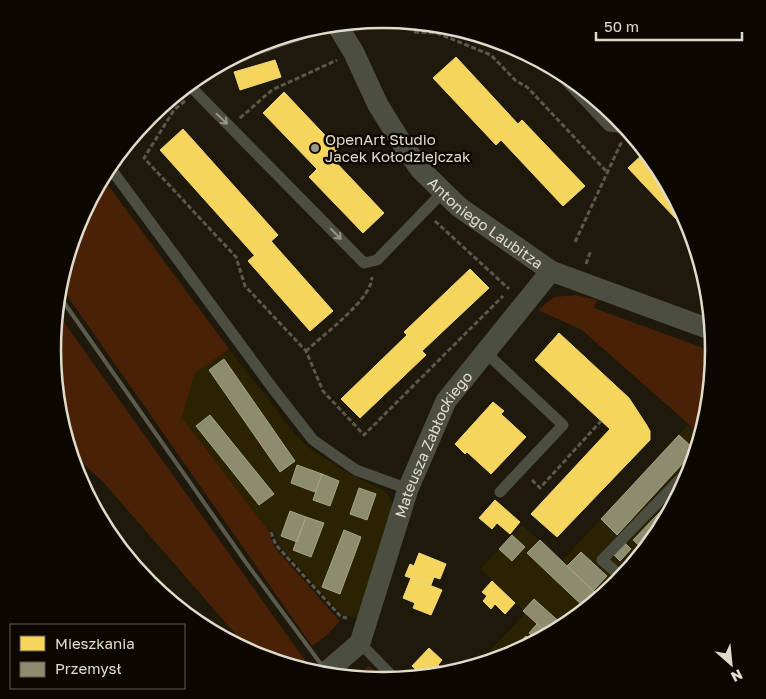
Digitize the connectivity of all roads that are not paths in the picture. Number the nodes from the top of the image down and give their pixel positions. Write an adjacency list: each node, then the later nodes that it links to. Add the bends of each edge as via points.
1 (340, 30): 6 (street, Antoniego Laubitza, via 378,105 421,170)
2 (193, 90): 6 (lane, one-way to 6, via 364,263 384,253)
3 (576, 92): 4 (lane, via 608,126)
4 (615, 127)
5 (114, 173): 11 (lane, via 314,440 356,470)
6 (442, 193): 7 (street, Antoniego Laubitza)
7 (550, 271): 8 (street, Antoniego Laubitza); 9 (street, Mateusza Zabłockiego)
8 (704, 327)
9 (485, 352): 11 (street, Mateusza Zabłockiego, via 446,401); 12 (lane, via 563,425)
10 (675, 484): 13 (lane, via 602,560)
11 (408, 489): 14 (street, Mateusza Zabłockiego)
12 (500, 492)
13 (616, 572)
14 (356, 648): 15 (street); 16 (lane)
15 (332, 667)
16 (386, 672)

